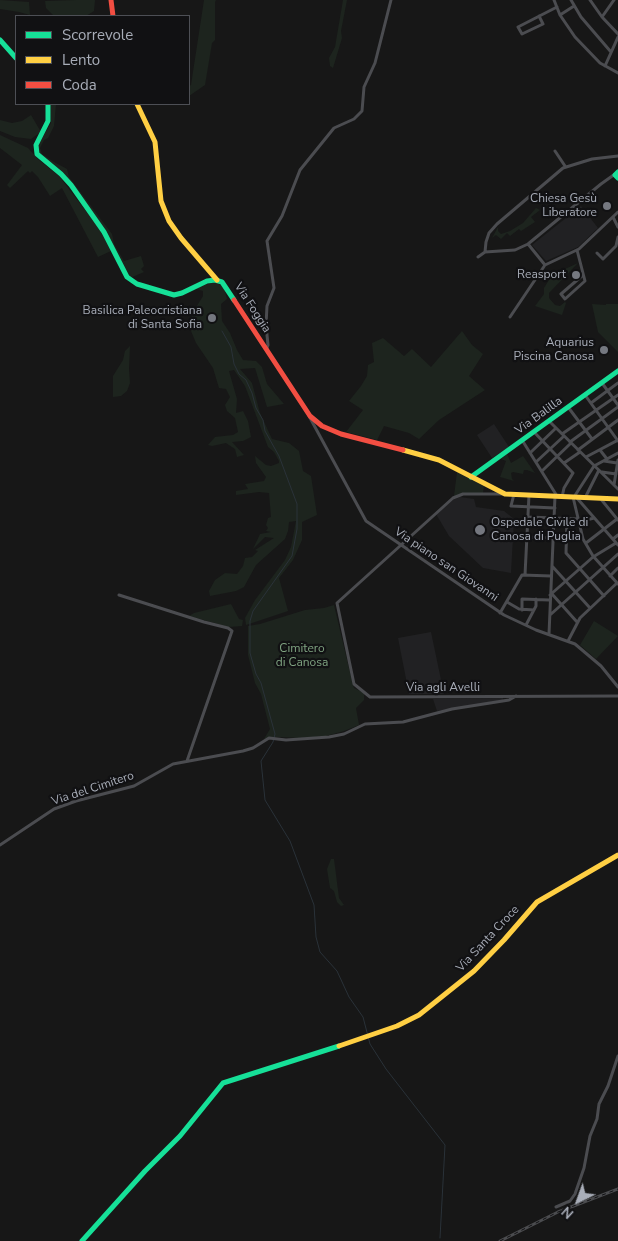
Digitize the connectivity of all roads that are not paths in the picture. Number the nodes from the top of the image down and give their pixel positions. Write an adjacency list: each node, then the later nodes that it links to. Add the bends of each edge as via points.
1 (111, 0): 11 (street)
2 (392, 0): 40 (street, via 375,63 364,87 362,111 354,119 334,128 300,170 282,216 267,241 274,288 267,306)
3 (554, 0): 9 (street)
4 (571, 0): 8 (street)
5 (590, 0): 10 (street)
6 (596, 0): 10 (street)
7 (614, 0): 14 (street)
8 (574, 6): 12 (street); 17 (street)
9 (557, 7): 12 (street); 13 (street)
10 (594, 7): 14 (street)
11 (112, 15)
12 (560, 15): 19 (street, via 575,37)
13 (540, 16): 13 (street, via 518,27 522,34 543,24)
14 (602, 17): 15 (street)
15 (618, 36): 17 (street)
16 (0, 40): 18 (street)
17 (612, 52): 19 (street)
18 (15, 57)
19 (605, 66): 20 (street)
20 (618, 73)
21 (48, 105): 38 (street, via 48,122 36,144 36,154 70,185 100,227 128,278 161,293 174,295 182,294)
22 (137, 105): 38 (street, Via Foggia, via 155,142 164,210)
23 (555, 151): 25 (street)
24 (618, 156): 25 (street)
25 (565, 166): 33 (street, via 496,224 488,237)
26 (617, 175): 31 (street)
27 (618, 212): 28 (street)
28 (613, 217): 29 (street); 32 (street)
29 (618, 226)
30 (618, 237): 34 (street, via 616,246 604,259)
31 (528, 244): 33 (street, via 514,250); 36 (street)
32 (577, 250): 36 (street); 37 (street)
33 (485, 252): 35 (street)
34 (597, 252)
35 (478, 258)
36 (546, 265): 39 (street)
37 (583, 275): 37 (street, via 585,282 565,299 561,294)
38 (209, 276): 40 (street, Via Foggia, via 227,288)
39 (510, 317)
40 (266, 348): 52 (street, Via Foggia)
41 (618, 371): 42 (street, Via Balilla)
42 (602, 383): 44 (street); 45 (street, Via Balilla)
43 (618, 383): 44 (street)
44 (608, 391): 47 (street); 48 (street)
45 (585, 395): 48 (street); 50 (street, Via Balilla)
46 (618, 395): 47 (street)
47 (613, 398): 49 (street); 51 (street)
48 (591, 403): 51 (street)
49 (618, 406): 53 (street)
50 (568, 407): 55 (street, Via Balilla); 56 (street)
51 (596, 410): 53 (street); 56 (street)
52 (308, 412): 82 (street, Via Foggia, via 316,422 330,430 439,460); 109 (street, Via piano san Giovanni, via 362,515)
53 (602, 418): 57 (street); 59 (street)
54 (618, 420): 57 (street)
55 (549, 421): 58 (street); 60 (street, Via Balilla)
56 (580, 423): 59 (street); 61 (street)
57 (608, 427): 62 (street); 64 (street)
58 (556, 428): 61 (street); 65 (street)
59 (586, 430): 62 (street); 66 (street)
60 (534, 432): 63 (street, Via Balilla); 65 (street)
61 (563, 435): 66 (street); 67 (street)
62 (592, 439): 69 (street)
63 (522, 440): 71 (street); 82 (street, Via Balilla)
64 (618, 440): 68 (street)
65 (542, 441): 67 (street); 71 (street)
66 (571, 443): 69 (street); 72 (street)
67 (550, 449): 72 (street); 75 (street)
68 (600, 450): 73 (street); 74 (street)
69 (579, 451): 73 (street); 77 (street)
70 (618, 452): 74 (street)
71 (530, 453): 75 (street)
72 (558, 456): 77 (street); 79 (street)
73 (586, 457): 78 (street)
74 (604, 460): 76 (street); 78 (street)
75 (536, 462): 79 (street)
76 (618, 462): 81 (street)
77 (564, 463): 88 (street, via 573,473)
78 (594, 466): 80 (street); 89 (street)
79 (542, 471): 88 (street)
80 (600, 471): 81 (street); 83 (street); 90 (street)
81 (616, 474): 83 (street)
82 (471, 477): 85 (street, Via Foggia)
83 (614, 485): 84 (street)
84 (618, 489)
85 (505, 494): 86 (street); 109 (street, via 458,495)
86 (514, 494): 87 (street); 93 (street, via 510,506)
87 (529, 495): 88 (street); 93 (street)
88 (558, 496): 89 (street); 94 (street)
89 (574, 497): 90 (street); 97 (street); 99 (street)
90 (585, 498): 91 (street)
91 (600, 498): 92 (street); 100 (street)
92 (618, 499)
93 (528, 507): 94 (street); 95 (street)
94 (555, 508): 96 (street)
95 (528, 517): 96 (street); 103 (street)
96 (554, 518): 98 (street); 104 (street)
97 (594, 518): 99 (street); 101 (street)
98 (567, 519): 99 (street); 105 (street)
99 (578, 520): 106 (street)
100 (618, 520): 101 (street)
101 (604, 529): 107 (street); 108 (street)
102 (618, 535): 107 (street)
103 (527, 536): 104 (street); 116 (street)
104 (553, 538): 105 (street); 112 (street)
105 (566, 538): 106 (street); 115 (street, via 566,553)
106 (583, 539): 108 (street)
107 (615, 542): 111 (street)
108 (586, 543): 111 (street)
109 (400, 545): 132 (street, Via piano san Giovanni); 139 (street, Via agli Avelli, via 337,604 354,684 370,697)
110 (618, 554): 113 (street)
111 (594, 557): 113 (street); 115 (street)
112 (552, 566): 117 (street); 120 (street)
113 (603, 568): 118 (street); 119 (street)
114 (618, 568): 118 (street)
115 (580, 569): 119 (street); 120 (street)
116 (525, 575): 117 (street); 127 (street)
117 (551, 576): 124 (street)
118 (610, 576): 121 (street)
119 (589, 580): 122 (street); 125 (street)
120 (566, 582): 122 (street); 124 (street)
121 (618, 583): 125 (street)
122 (576, 592): 128 (street); 129 (street)
123 (119, 594): 141 (street, via 232,631)
124 (550, 596): 126 (street); 128 (street); 133 (street)
125 (604, 596): 129 (street)
126 (536, 599): 130 (street, via 522,599); 131 (street)
127 (506, 602): 130 (street); 132 (street)
128 (562, 604): 133 (street); 134 (street)
129 (590, 608): 134 (street)
130 (522, 610): 131 (street)
131 (534, 610): 135 (street)
132 (500, 613): 135 (street, Via piano san Giovanni)
133 (549, 616): 136 (street)
134 (577, 622): 137 (street)
135 (526, 625): 136 (street, Via piano san Giovanni)
136 (549, 634): 137 (street, Via piano san Giovanni)
137 (568, 641): 138 (street, Via piano san Giovanni, via 595,660)
138 (617, 685)
139 (517, 696): 140 (street, Via agli Avelli); 141 (street, Via del Cimitero, via 403,722 366,724 329,737 268,738 243,751)
140 (618, 696)
141 (187, 761): 142 (street, Via del Cimitero, via 166,767 134,786 54,809)
142 (0, 845)
143 (618, 855): 146 (street, Via Santa Croce, via 537,902 474,971 420,1016 223,1083 180,1136)
144 (618, 1056): 145 (street, via 599,1104 575,1194 570,1201)
145 (556, 1207)
146 (82, 1241)

